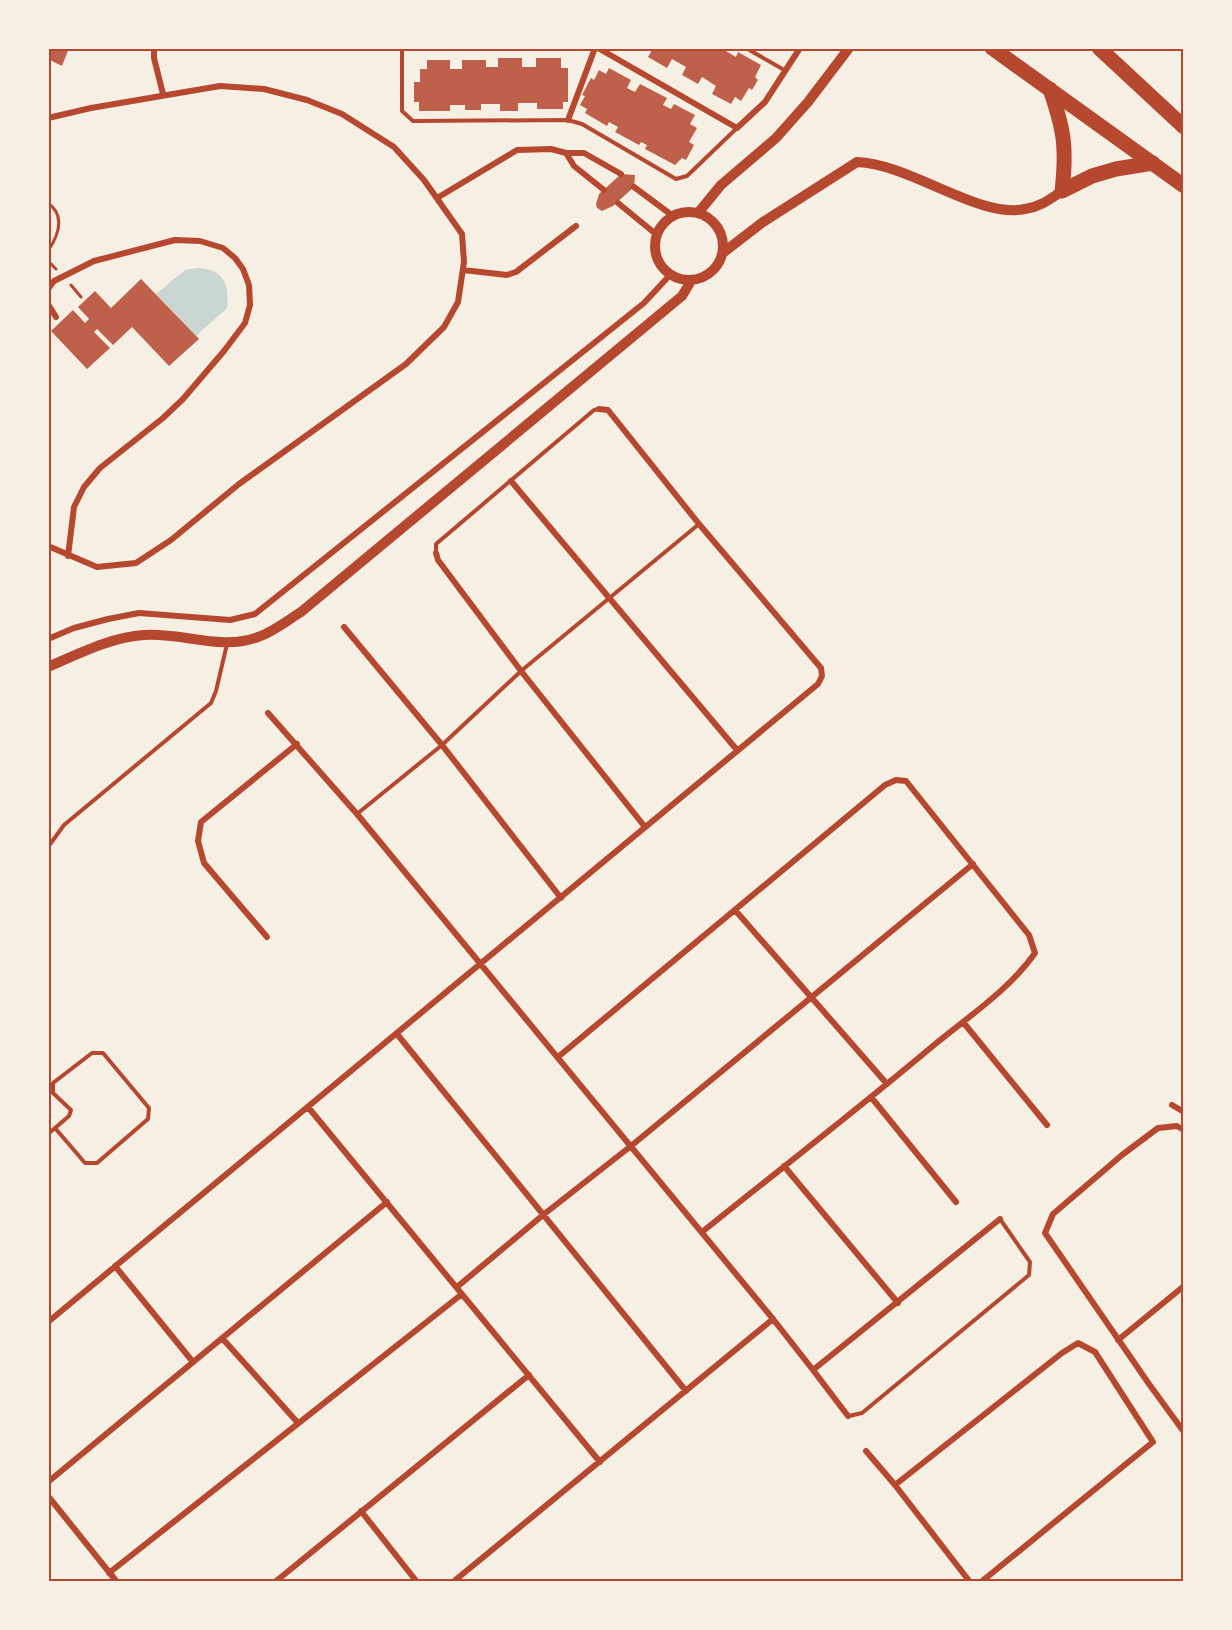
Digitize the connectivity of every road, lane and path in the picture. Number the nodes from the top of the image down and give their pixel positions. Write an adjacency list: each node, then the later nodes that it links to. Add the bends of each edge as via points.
1 (154, 48): 11 (street)
2 (402, 48): 13 (lane, via 402,111 413,121)
3 (596, 48): 13 (street); 15 (street)
4 (746, 48): 9 (lane)
5 (800, 48): 9 (street)
6 (849, 48): 26 (street, via 776,138 721,185)
7 (992, 48): 10 (highway)
8 (1099, 48): 14 (highway)
9 (787, 71): 15 (street, via 765,102)
10 (1050, 89): 17 (highway); 22 (highway, via 1064,139)
11 (163, 94): 12 (street); 23 (street, via 220,86 264,89 307,100 342,114 394,147)
12 (48, 118)
13 (568, 120): 15 (lane, via 582,124 676,179 687,176)
14 (1184, 127)
15 (737, 128)
16 (566, 153): 18 (street, via 584,153); 21 (street, via 574,166); 23 (street, via 551,149 517,150)
17 (1153, 163): 19 (highway); 22 (highway, via 1092,176)
18 (621, 174)
19 (1184, 186)
20 (634, 187): 27 (street)
21 (603, 190)
22 (1062, 191): 31 (street, via 1045,203 1024,210 999,210 914,176 870,162 857,162)
23 (437, 198): 32 (street, via 462,234)
24 (48, 203): 30 (path, via 54,207 59,222 56,239)
25 (618, 203): 29 (street)
26 (698, 213): 27 (street); 31 (street, via 708,217 721,232)
27 (673, 216): 29 (street)
28 (576, 226): 32 (street, via 516,272 507,275)
29 (657, 235): 33 (street, via 656,257)
30 (48, 251)
31 (724, 252): 34 (street, via 713,272)
32 (463, 270): 43 (street, via 458,302 444,327 406,364 239,484 171,540 136,563 97,567)
33 (670, 275): 34 (street); 46 (street, via 644,303 255,614 230,620 139,613 108,618)
34 (691, 281): 47 (street, via 682,296 302,612 258,637)
35 (48, 289): 43 (street, via 94,261 175,240 200,241 222,248 235,258 249,285 250,305 245,323 224,351 183,399 100,468 84,487 74,507)
36 (48, 304): 37 (street)
37 (56, 317)
38 (599, 409): 39 (lane); 40 (street, via 608,410)
39 (511, 481): 42 (lane, via 436,544); 44 (street)
40 (699, 524): 44 (lane); 53 (street, via 821,668 818,684)
41 (48, 546): 43 (street)
42 (436, 553): 49 (street)
43 (68, 556)
44 (610, 598): 49 (lane); 53 (street)
45 (344, 627): 52 (street)
46 (48, 639)
47 (227, 643): 48 (street, via 143,635 108,643); 56 (lane, via 211,703 64,825)
48 (48, 667)
49 (521, 671): 52 (lane); 55 (street)
50 (268, 713): 51 (street)
51 (297, 744): 54 (street); 60 (street, via 201,822 199,832 204,862)
52 (442, 745): 54 (lane); 58 (street)
53 (737, 750): 55 (street)
54 (357, 814): 61 (street)
55 (645, 827): 58 (street)
56 (48, 847)
57 (973, 864): 59 (street, via 906,781 896,780 885,785); 62 (street); 63 (street, via 1029,935 1035,953 1023,970)
58 (561, 898): 61 (street)
59 (735, 910): 62 (street); 65 (street)
60 (267, 937)
61 (481, 964): 64 (street); 65 (street)
62 (812, 997): 66 (street); 75 (street)
63 (963, 1022): 66 (street); 71 (street)
64 (397, 1034): 69 (street); 79 (street)
65 (558, 1057): 75 (street)
66 (887, 1084): 67 (street)
67 (871, 1097): 76 (street); 78 (street)
68 (1172, 1106): 70 (street)
69 (308, 1107): 77 (street); 82 (street)
70 (1184, 1112)
71 (1047, 1125)
72 (55, 1128): 72 (lane, via 71,1110 53,1093 53,1083 92,1053 103,1053 149,1108 148,1119 97,1163 85,1163); 74 (lane)
73 (1184, 1130): 90 (street, via 1177,1126 1158,1128 1053,1214 1045,1233)
74 (48, 1134)
75 (631, 1146): 79 (street); 81 (street)
76 (784, 1167): 81 (street); 86 (street)
77 (387, 1202): 84 (street); 89 (street)
78 (956, 1202)
79 (543, 1215): 84 (street); 94 (street)
80 (1000, 1219): 86 (street); 95 (lane, via 1030,1262 1029,1275 862,1413)
81 (702, 1232): 87 (street)
82 (116, 1266): 88 (street); 91 (street)
83 (1184, 1286): 90 (street)
84 (457, 1287): 85 (street)
85 (462, 1294): 93 (street); 96 (street)
86 (898, 1303): 92 (street)
87 (773, 1319): 92 (street); 94 (street)
88 (48, 1322)
89 (222, 1338): 91 (street); 96 (street)
90 (1118, 1340): 97 (street)
91 (193, 1362): 100 (street)
92 (813, 1370): 95 (street)
93 (529, 1375): 99 (street); 103 (street)
94 (686, 1391): 99 (street)
95 (848, 1416)
96 (298, 1424): 104 (street)
97 (1184, 1432)
98 (866, 1451): 101 (street)
99 (600, 1462): 108 (street)
100 (48, 1482)
101 (895, 1485): 109 (street); 110 (street, via 1062,1353 1078,1343 1095,1352 1153,1442)
102 (48, 1496): 104 (street)
103 (361, 1511): 106 (street); 107 (street)
104 (109, 1573): 105 (street)
105 (117, 1582)
106 (275, 1582)
107 (417, 1582)
108 (453, 1582)
109 (970, 1582)
110 (981, 1582)

